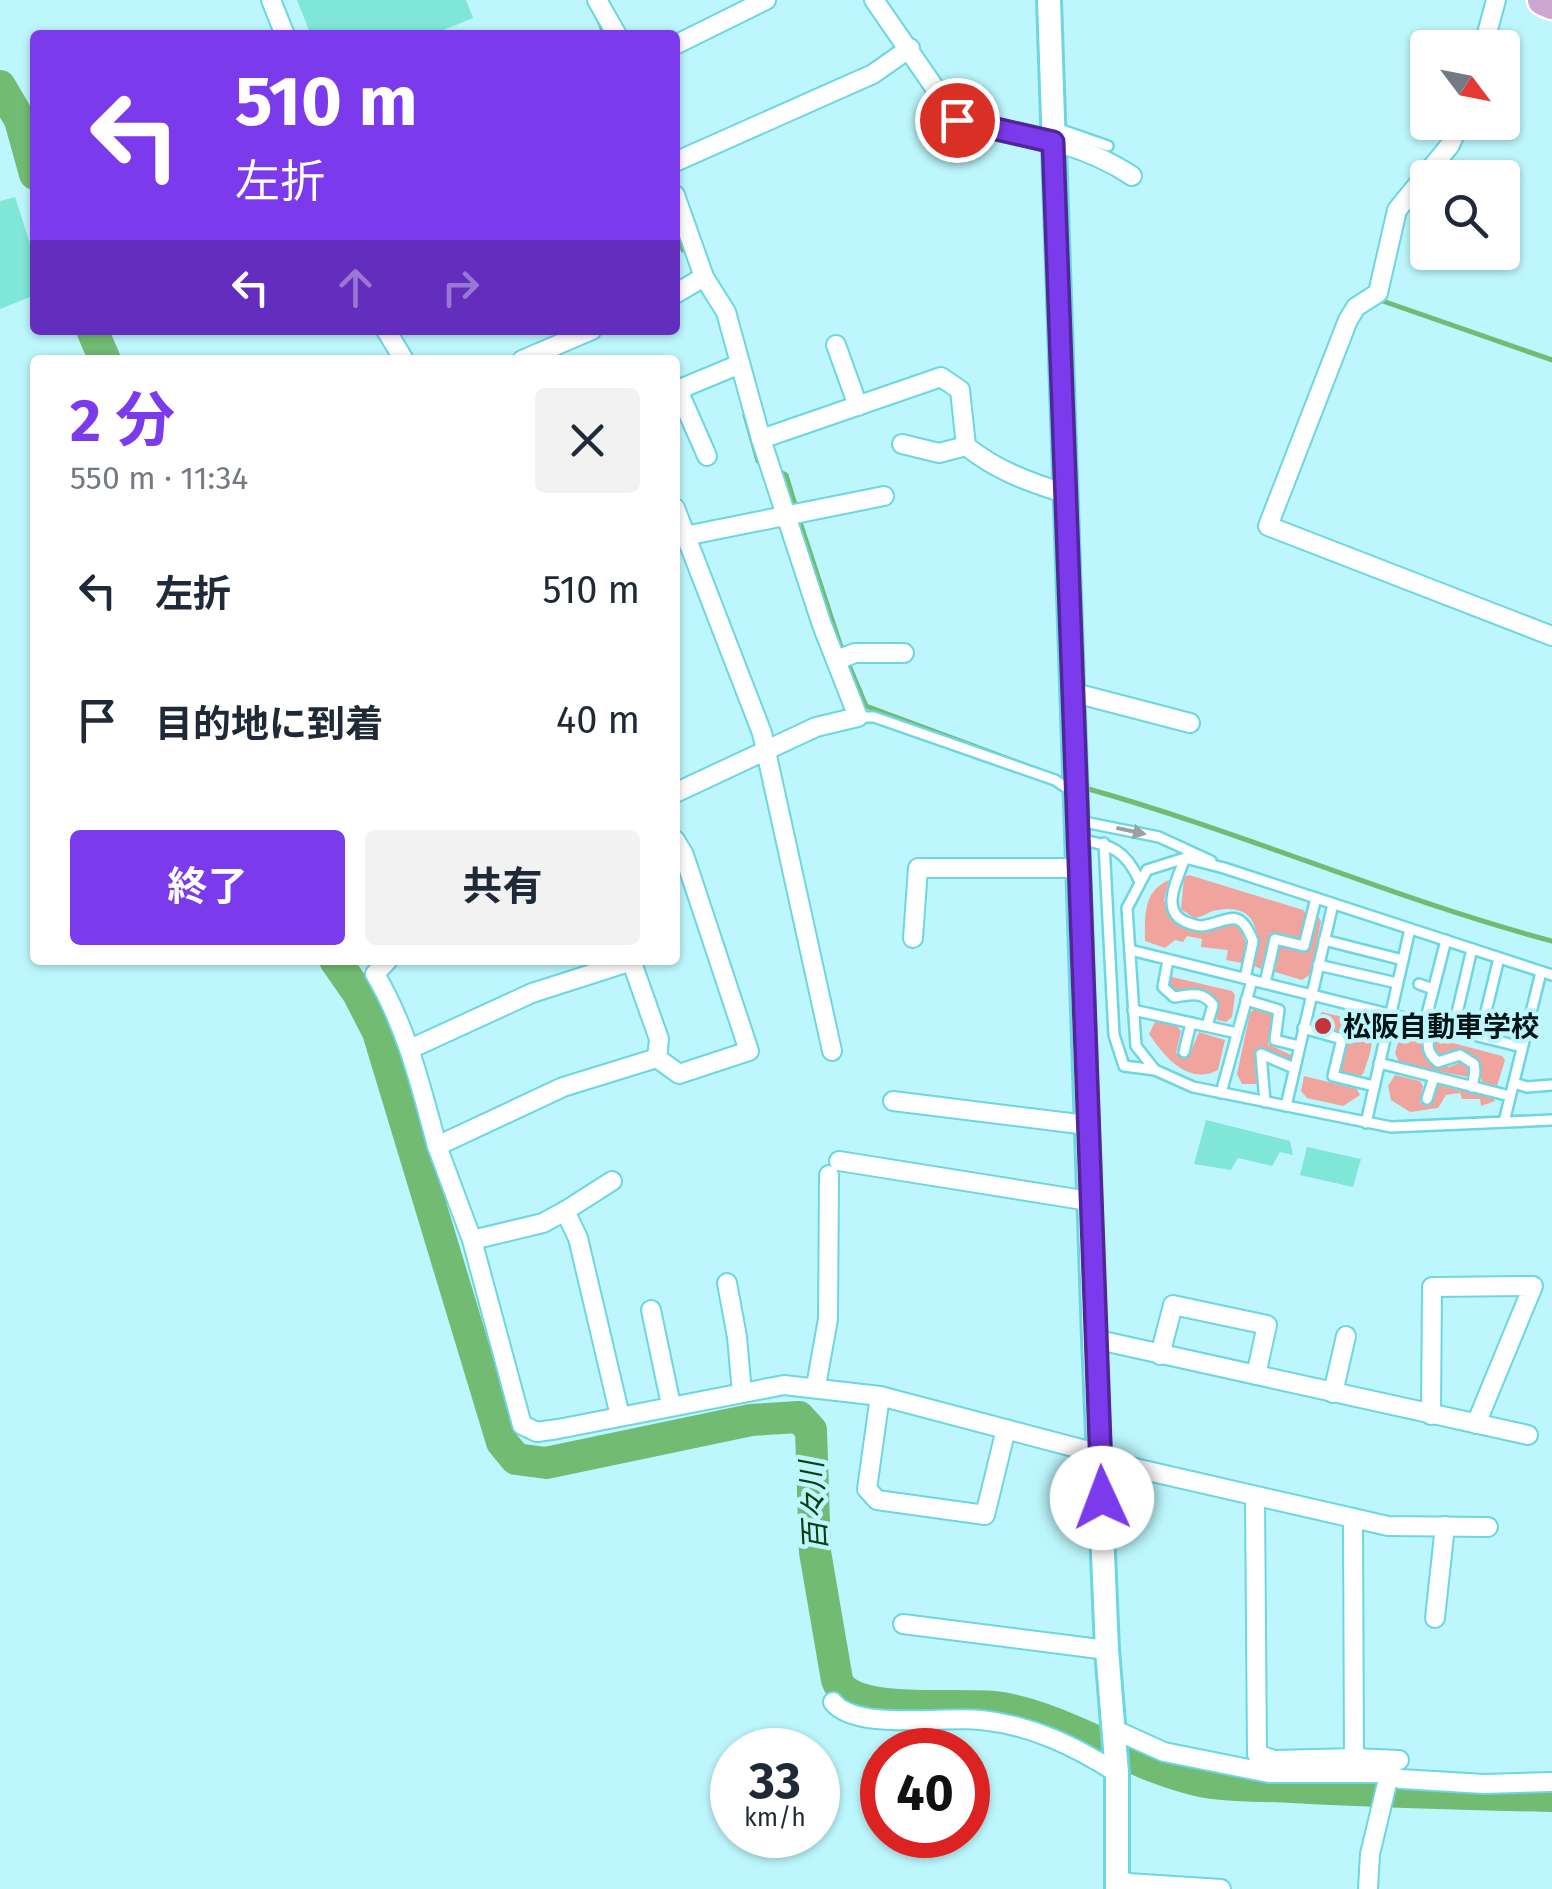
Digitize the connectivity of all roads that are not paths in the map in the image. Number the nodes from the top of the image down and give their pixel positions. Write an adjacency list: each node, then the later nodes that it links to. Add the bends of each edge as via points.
1 (271, 0): 9 (street)
2 (598, 0): 10 (street)
3 (766, 0): 12 (street)
4 (874, 0): 13 (street)
5 (1049, 0): 14 (street)
6 (1496, 0): 11 (street)
7 (1543, 0): 8 (highway)
8 (1552, 4)
9 (283, 30)
10 (614, 30)
11 (1487, 30)
12 (680, 42)
13 (910, 48): 14 (street, via 957,120); 17 (street, via 873,74)
14 (1054, 134): 16 (lane); 18 (street); 33 (street)
15 (1452, 140): 38 (street, via 1397,210 1371,298 1348,320 1268,526)
16 (1108, 146)
17 (680, 160)
18 (1132, 176)
19 (680, 209): 20 (street)
20 (704, 277): 21 (street); 25 (street, via 726,312)
21 (680, 291)
22 (580, 335): 24 (street)
23 (836, 345): 28 (street)
24 (534, 355)
25 (740, 364): 26 (street); 29 (street)
26 (680, 388)
27 (680, 399): 32 (street)
28 (858, 406): 29 (street); 31 (street, via 941,377 960,390)
29 (761, 439): 35 (street)
30 (902, 444): 31 (street, via 939,453)
31 (966, 446): 33 (street, via 986,462)
32 (707, 456)
33 (1064, 493): 41 (street)
34 (884, 496): 35 (street)
35 (795, 513): 37 (street); 40 (street, via 822,626)
36 (680, 521): 37 (street)
37 (686, 536): 44 (street)
38 (1552, 636)
39 (904, 653): 40 (street)
40 (843, 657): 42 (street)
41 (1072, 692): 43 (street); 46 (street)
42 (858, 717): 44 (street); 46 (lane, via 1055,780)
43 (1190, 724)
44 (766, 750): 45 (street); 92 (street)
45 (680, 791)
46 (1075, 793): 47 (street)
47 (1076, 830): 48 (lane); 49 (lane, one-way to 49, via 1159,837); 50 (street)
48 (1104, 843): 52 (lane, via 1130,860); 97 (lane, via 1114,1035 1124,1066)
49 (1184, 853): 52 (lane); 53 (lane); 69 (lane, via 1173,910 1200,926 1240,920 1253,941)
50 (1078, 868): 56 (street, via 918,868); 109 (street)
51 (682, 871): 94 (street, via 749,1051 679,1074)
52 (1139, 880): 60 (lane, via 1127,908)
53 (1316, 898): 54 (lane); 70 (lane, via 1304,946 1275,938)
54 (1333, 904): 55 (lane); 57 (lane)
55 (1410, 929): 58 (lane); 63 (lane)
56 (912, 938)
57 (1324, 940): 63 (lane); 64 (lane)
58 (1446, 940): 59 (lane); 73 (lane)
59 (1472, 949): 61 (lane); 76 (lane)
60 (1130, 950): 62 (lane); 80 (lane)
61 (1499, 958): 68 (lane); 79 (lane)
62 (1168, 960): 69 (lane); 84 (lane, via 1164,987 1174,997 1207,997 1213,1005)
63 (1402, 960): 71 (lane)
64 (1318, 964): 71 (lane); 75 (lane)
65 (375, 965): 91 (street)
66 (616, 965): 91 (street, via 532,993)
67 (633, 965): 94 (street, via 659,1040)
68 (1547, 974): 90 (lane)
69 (1248, 979): 70 (lane); 78 (lane)
70 (1265, 983): 75 (lane)
71 (1397, 983): 81 (lane)
72 (1419, 984): 73 (lane)
73 (1434, 989): 83 (lane)
74 (1446, 992): 76 (lane)
75 (1310, 995): 81 (lane); 85 (lane)
76 (1461, 995): 86 (lane)
77 (1474, 998): 79 (lane)
78 (1246, 1000): 87 (lane); 89 (lane, via 1279,1010 1275,1040)
79 (1489, 1001): 88 (lane)
80 (1134, 1010): 82 (lane); 97 (lane, via 1136,1046)
81 (1390, 1014): 83 (lane); 95 (lane)
82 (1191, 1022): 84 (lane); 93 (lane)
83 (1429, 1024): 86 (lane); 102 (lane, via 1430,1056 1438,1062 1466,1058 1476,1072)
84 (1206, 1026): 87 (lane)
85 (1303, 1028): 89 (lane); 101 (lane, via 1342,1039 1333,1076)
86 (1453, 1030): 88 (lane)
87 (1237, 1033): 103 (lane)
88 (1480, 1036): 90 (lane)
89 (1299, 1046): 96 (lane)
90 (1522, 1047): 99 (lane)
91 (410, 1049): 113 (street)
92 (832, 1051)
93 (1184, 1052)
94 (656, 1058): 113 (street, via 563,1087)
95 (1379, 1064): 98 (lane); 101 (lane)
96 (1294, 1068): 107 (lane, via 1261,1054); 108 (lane)
97 (1156, 1070): 103 (lane)
98 (1434, 1077): 102 (lane); 105 (lane)
99 (1514, 1082): 100 (lane); 104 (lane)
100 (1552, 1085)
101 (1374, 1086): 112 (lane)
102 (1472, 1087): 104 (lane)
103 (1222, 1092): 107 (lane)
104 (1510, 1096): 111 (lane)
105 (1427, 1100)
106 (893, 1101): 109 (street)
107 (1265, 1102): 108 (lane)
108 (1286, 1106): 112 (lane)
109 (1090, 1111): 115 (street)
110 (1552, 1120): 111 (lane)
111 (1504, 1122): 112 (lane)
112 (1366, 1123)
113 (437, 1146): 117 (street)
114 (612, 1181): 116 (street)
115 (1089, 1201): 121 (street); 124 (street, via 834,1168 828,1319)
116 (564, 1211): 117 (street, via 543,1223); 130 (street, via 578,1238)
117 (472, 1240): 130 (street, via 522,1425 536,1432)
118 (727, 1283): 126 (street)
119 (651, 1310): 128 (street)
120 (1346, 1336): 125 (street)
121 (1094, 1339): 122 (street); 134 (street)
122 (1160, 1355): 123 (street); 123 (street, via 1173,1306 1248,1321 1267,1325)
123 (1256, 1375): 125 (street)
124 (816, 1386): 126 (street, via 784,1384); 127 (street)
125 (1333, 1392): 129 (street)
126 (742, 1393): 128 (street)
127 (880, 1396): 132 (street); 132 (street, via 868,1489 876,1500 985,1514)
128 (671, 1404): 130 (street)
129 (1431, 1415): 131 (street); 131 (street, via 1432,1287 1533,1286)
130 (620, 1416)
131 (1476, 1424): 133 (street)
132 (1006, 1429): 134 (street)
133 (1528, 1435)
134 (1100, 1457): 135 (street); 141 (street)
135 (1255, 1498): 136 (street); 145 (street)
136 (1353, 1518): 137 (street); 144 (street)
137 (1445, 1526): 138 (street); 139 (street)
138 (1488, 1527)
139 (1436, 1618)
140 (903, 1624): 141 (street)
141 (1107, 1650): 143 (street)
142 (833, 1702): 147 (street, via 850,1716 872,1720 1016,1726 1062,1742)
143 (1113, 1732): 145 (street, via 1164,1752); 147 (street)
144 (1354, 1758): 145 (street); 146 (street)
145 (1257, 1762): 146 (street)
146 (1392, 1772): 148 (street, via 1484,1784); 151 (street, via 1370,1854)
147 (1116, 1773): 149 (street)
148 (1552, 1782)
149 (1117, 1884): 150 (street)
150 (1221, 1889)
151 (1368, 1889)

